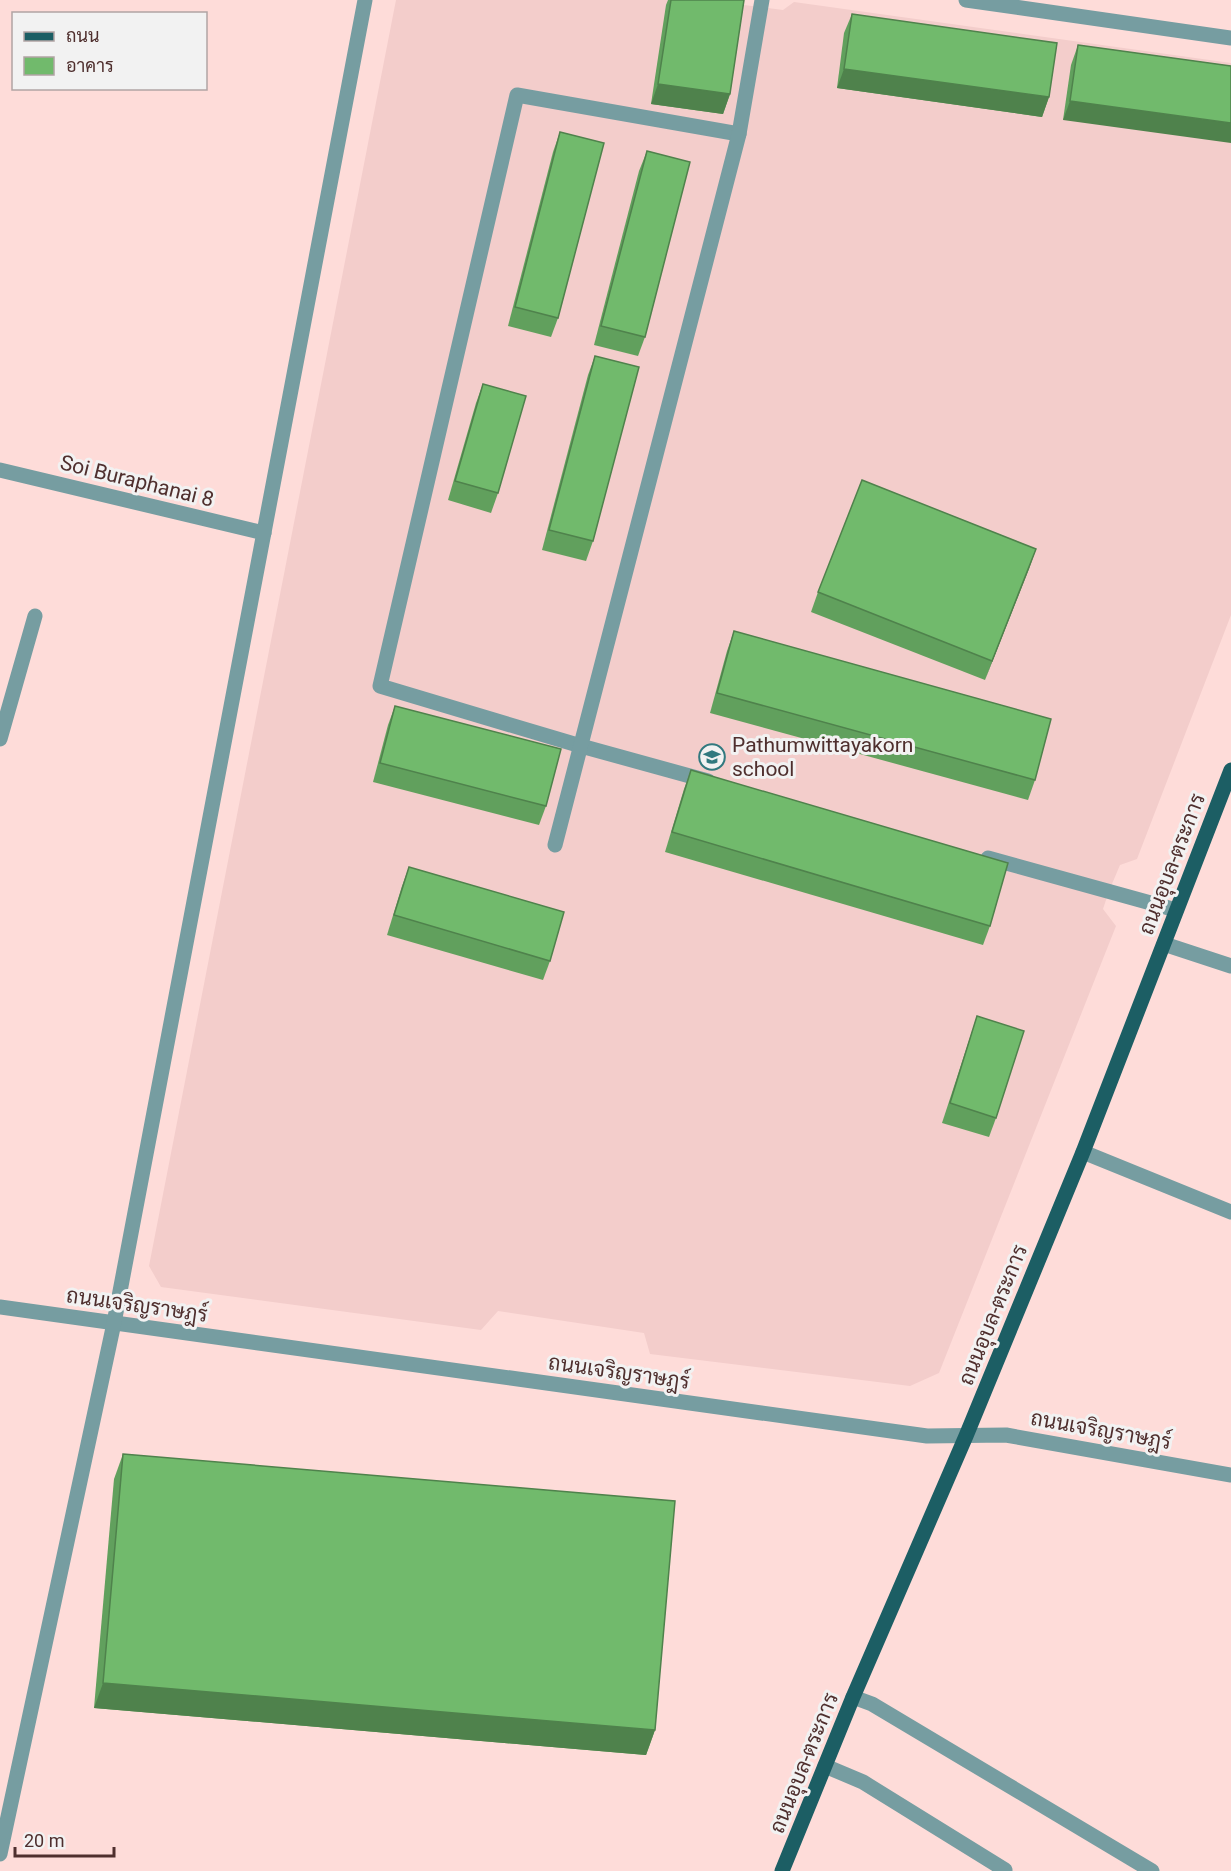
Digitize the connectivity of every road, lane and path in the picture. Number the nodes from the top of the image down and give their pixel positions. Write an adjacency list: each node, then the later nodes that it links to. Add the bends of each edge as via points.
1 (365, 0): 7 (street)
2 (762, 0): 5 (street)
3 (966, 0): 4 (street)
4 (1231, 38)
5 (739, 134): 10 (street); 10 (street, via 517,94 380,686)
6 (0, 470): 7 (street, Soi Buraphanai 8)
7 (264, 533): 21 (street)
8 (35, 616): 9 (street)
9 (0, 739)
10 (581, 746): 12 (street); 13 (street)
11 (1231, 771): 15 (main road, ถนนอุบล-ตระการ)
12 (719, 784)
13 (555, 845)
14 (972, 854): 15 (street)
15 (1176, 910): 16 (main road, ถนนอุบล-ตระการ)
16 (1164, 944): 17 (street); 18 (main road, ถนนอุบล-ตระการ)
17 (1231, 966)
18 (1083, 1152): 19 (street); 22 (main road, ถนนอุบล-ตระการ)
19 (1231, 1212)
20 (0, 1306): 21 (street, ถนนเจริญราษฎร์)
21 (114, 1323): 22 (street, ถนนเจริญราษฎร์, via 927,1436); 26 (street)
22 (966, 1436): 23 (street, ถนนเจริญราษฎร์, via 1006,1435); 24 (main road, ถนนอุบล-ตระการ)
23 (1231, 1474)
24 (853, 1697): 25 (main road, ถนนอุบล-ตระการ); 29 (street, via 872,1704)
25 (825, 1766): 27 (street, via 863,1782); 28 (main road, ถนนอุบล-ตระการ)
26 (0, 1854)
27 (1005, 1870)
28 (782, 1871)
29 (1152, 1871)

